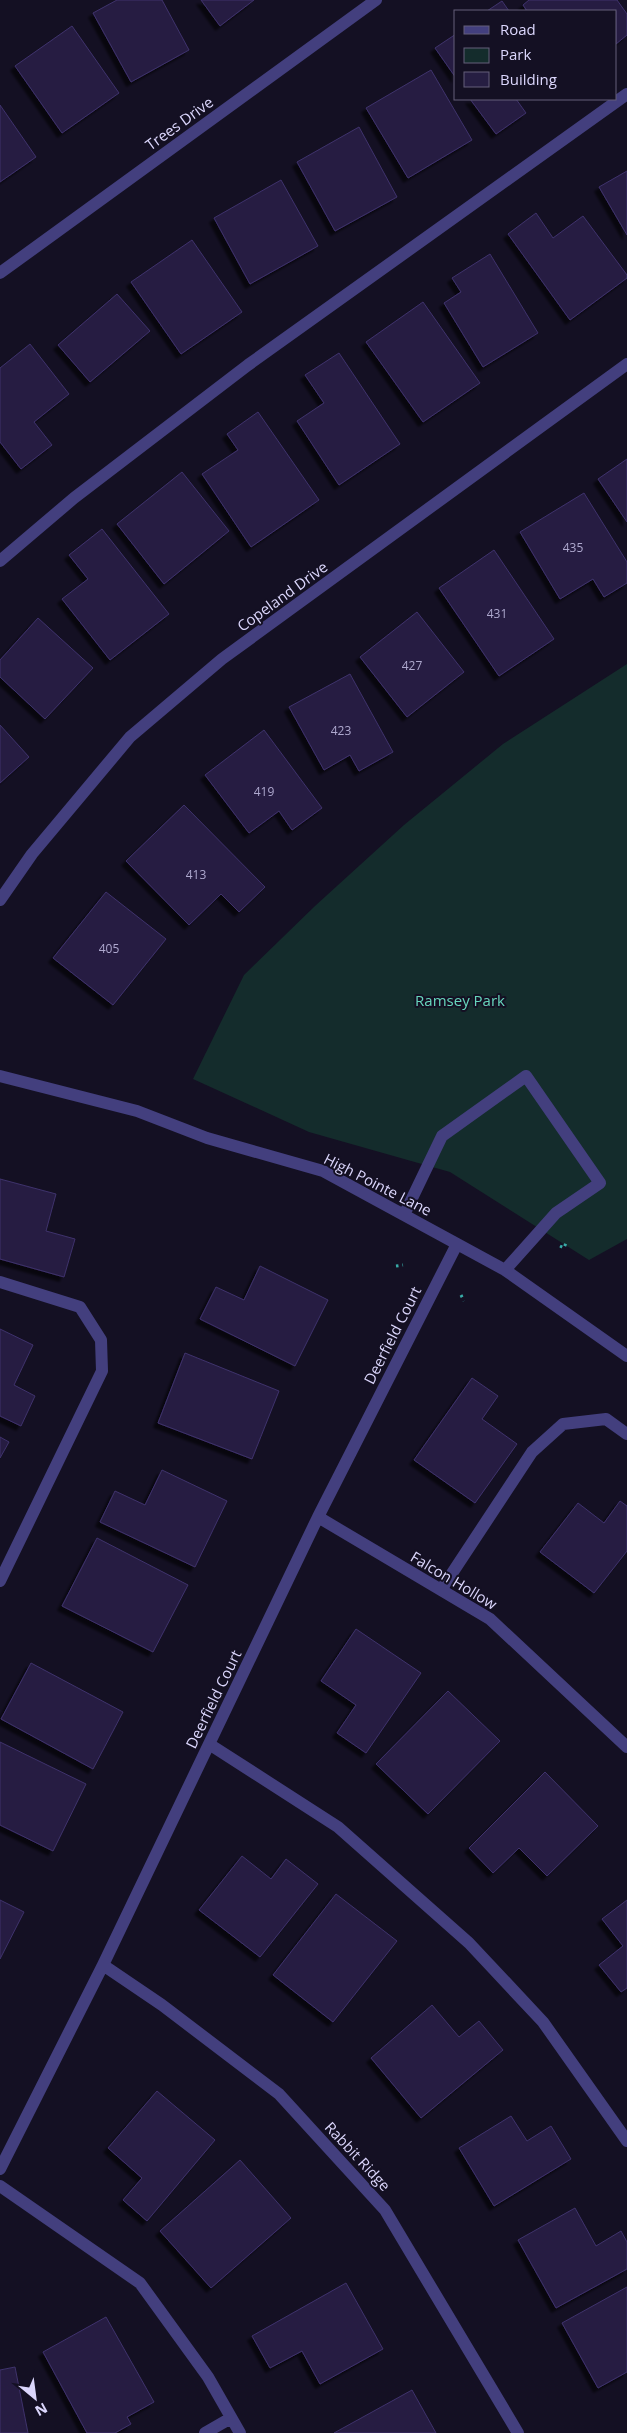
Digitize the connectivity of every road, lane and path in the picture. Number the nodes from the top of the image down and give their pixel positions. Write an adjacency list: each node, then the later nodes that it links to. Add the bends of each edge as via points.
1 (376, 0): 3 (street, Trees Drive)
2 (627, 94): 5 (street, via 248,365 74,498)
3 (0, 273)
4 (627, 364): 6 (street, Copeland Drive, via 222,660 130,737 32,854)
5 (0, 561)
6 (0, 900)
7 (0, 1076): 8 (street, High Pointe Lane, via 137,1111 208,1138 323,1171)
8 (404, 1215): 9 (street, High Pointe Lane); 12 (street, via 442,1136 526,1076 600,1183 556,1213)
9 (457, 1244): 12 (street, High Pointe Lane); 18 (street, Deerfield Court)
10 (403, 1264): 11 (path)
11 (396, 1266)
12 (505, 1270): 16 (street, High Pointe Lane)
13 (0, 1282): 19 (street, via 80,1307 102,1340 102,1371)
14 (461, 1295): 15 (path)
15 (464, 1301)
16 (627, 1356)
17 (627, 1434): 20 (street, via 606,1419 563,1424 532,1452)
18 (318, 1518): 20 (street, Falcon Hollow); 21 (street, Deerfield Court)
19 (0, 1581)
20 (441, 1590): 22 (street, Falcon Hollow, via 490,1619)
21 (209, 1744): 23 (street, Deerfield Court); 24 (street, via 338,1827 469,1943 543,2022)
22 (627, 1748)
23 (103, 1965): 25 (street, Deerfield Court); 30 (street, Rabbit Ridge, via 162,2005 279,2094 385,2210)
24 (627, 2141)
25 (0, 2169)
26 (0, 2186): 27 (street, via 140,2283 208,2377)
27 (231, 2418): 28 (street); 29 (street)
28 (204, 2433)
29 (240, 2433)
30 (518, 2433)

